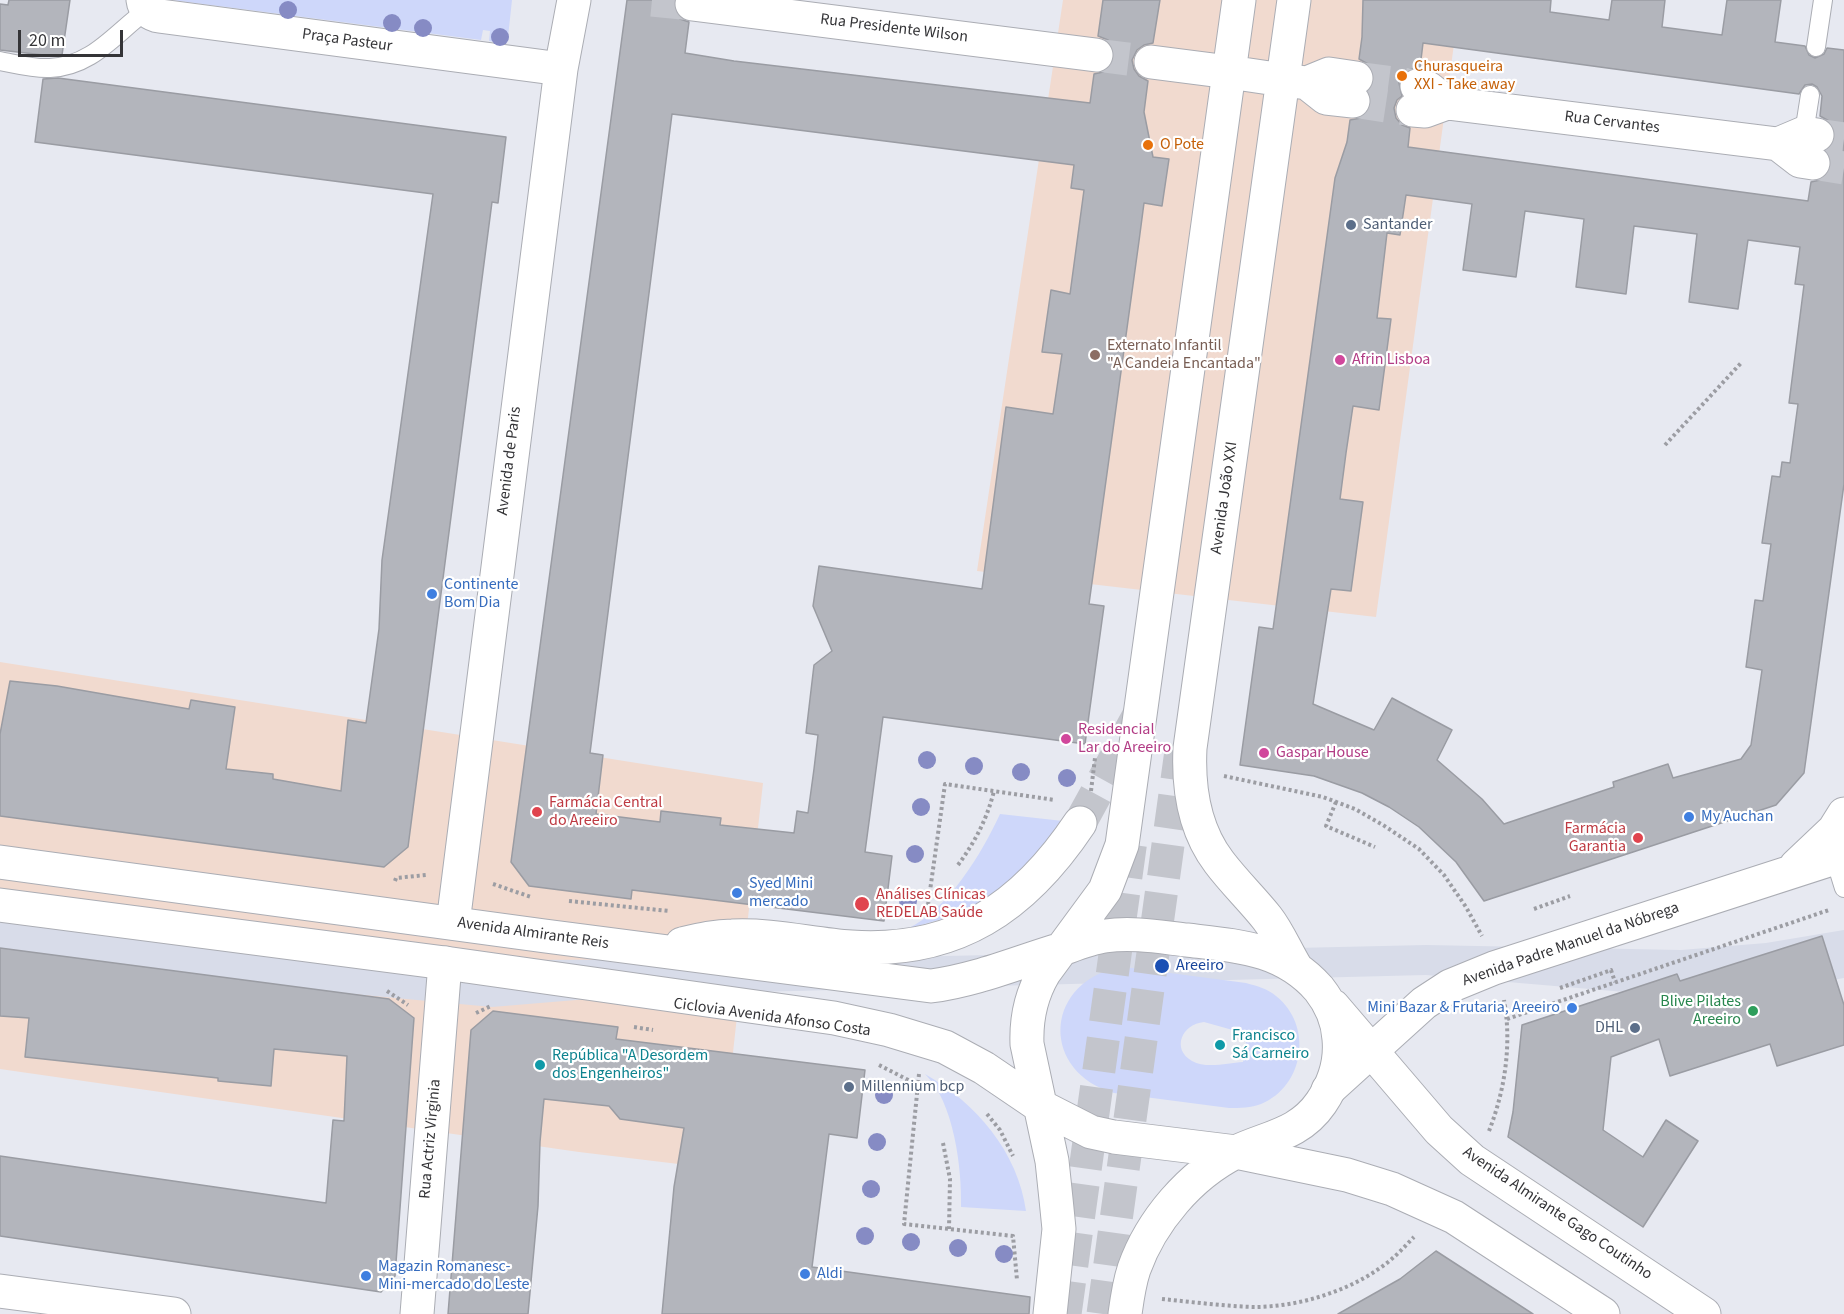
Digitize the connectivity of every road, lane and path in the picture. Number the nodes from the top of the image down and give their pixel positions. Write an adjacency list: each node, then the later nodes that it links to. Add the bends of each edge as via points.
1 (574, 0): 11 (main road, Avenida de Paris)
2 (1239, 0): 12 (main road)
3 (1294, 0): 13 (main road, Avenida João XXI)
4 (1823, 0): 7 (lane)
5 (692, 4): 8 (main road, Rua Presidente Wilson)
6 (145, 5): 9 (lane, via 93,56 81,62 48,69); 11 (main road, Praça Pasteur, via 153,15)
7 (1816, 47)
8 (1096, 55)
9 (0, 61)
10 (1151, 62): 12 (main road)
11 (561, 69): 34 (main road, Avenida de Paris)
12 (1229, 72): 13 (main road); 35 (main road, via 1122,845 1105,890)
13 (1295, 81): 14 (main road, via 1329,74); 38 (main road, Avenida João XXI, via 1189,771 1190,793 1205,839 1218,861 1269,920)
14 (1354, 90)
15 (1810, 95): 17 (lane)
16 (1415, 98): 17 (main road, Rua Cervantes, via 1428,88 1447,102)
17 (1803, 144)
18 (1741, 363): 19 (path)
19 (1665, 445)
20 (1218, 775): 22 (path)
21 (994, 791): 27 (path, via 979,834)
22 (1336, 802): 25 (path, via 1326,826); 39 (path, via 1355,809 1419,849 1444,875 1480,934)
23 (1844, 814): 29 (main road, via 1834,831)
24 (1080, 823): 36 (main road, via 1047,867 1013,900 973,925 943,937 871,948 730,936)
25 (1375, 847)
26 (0, 862): 34 (main road, Avenida Almirante Reis)
27 (958, 865)
28 (1841, 867): 29 (main road, Avenida Padre Manuel da Nóbrega)
29 (1788, 873): 39 (main road, Avenida Padre Manuel da Nóbrega)
30 (1570, 896): 32 (path)
31 (0, 905): 37 (main road)
32 (1534, 909)
33 (1834, 909): 40 (path)
34 (453, 923): 36 (main road, Avenida Almirante Reis); 37 (main road, Avenida de Paris)
35 (1062, 949): 36 (main road, Avenida Almirante Reis, via 969,980 931,986); 38 (main road, Avenida Almirante Reis, via 1104,936 1133,934 1239,946 1265,952); 47 (main road, via 1036,987 1026,1025)
36 (657, 950)
37 (445, 963): 47 (main road, via 834,1018 890,1030 965,1056); 59 (main road, Rua Actriz Virginia)
38 (1295, 966): 42 (main road, Avenida Almirante Gago Coutinho)
39 (1494, 968): 43 (path); 44 (main road, Avenida Padre Manuel da Nóbrega, via 1450,986 1424,1003)
40 (1615, 982): 41 (path, via 1611,970); 43 (path)
41 (1560, 988)
42 (1324, 995): 44 (main road, Avenida Almirante Gago Coutinho); 46 (main road, via 1335,1016 1340,1047)
43 (1507, 1019): 52 (path, via 1500,1097 1485,1139)
44 (1371, 1051): 46 (main road, Avenida Padre Manuel da Nóbrega); 52 (main road, Avenida Almirante Gago Coutinho, via 1439,1130)
45 (920, 1071): 54 (path, via 904,1224)
46 (1328, 1090): 50 (main road, via 1308,1119 1278,1137)
47 (1040, 1106): 50 (main road, via 1102,1135); 60 (main road, via 1052,1161 1059,1229)
48 (986, 1113): 51 (path)
49 (943, 1143): 54 (path, via 950,1179)
50 (1236, 1152): 53 (main road, via 1347,1175); 61 (main road, via 1188,1187 1165,1211 1141,1251)
51 (1014, 1157)
52 (1472, 1160): 63 (main road, Avenida Almirante Gago Coutinho)
53 (1437, 1208): 57 (path, via 1394,1257 1353,1283 1316,1297 1256,1307); 62 (main road)
54 (949, 1229): 55 (path, via 1013,1236)
55 (1017, 1281)
56 (0, 1291): 58 (main road)
57 (1158, 1299)
58 (174, 1314)
59 (417, 1314)
60 (1050, 1314)
61 (1125, 1314)
62 (1603, 1314)
63 (1704, 1314)

